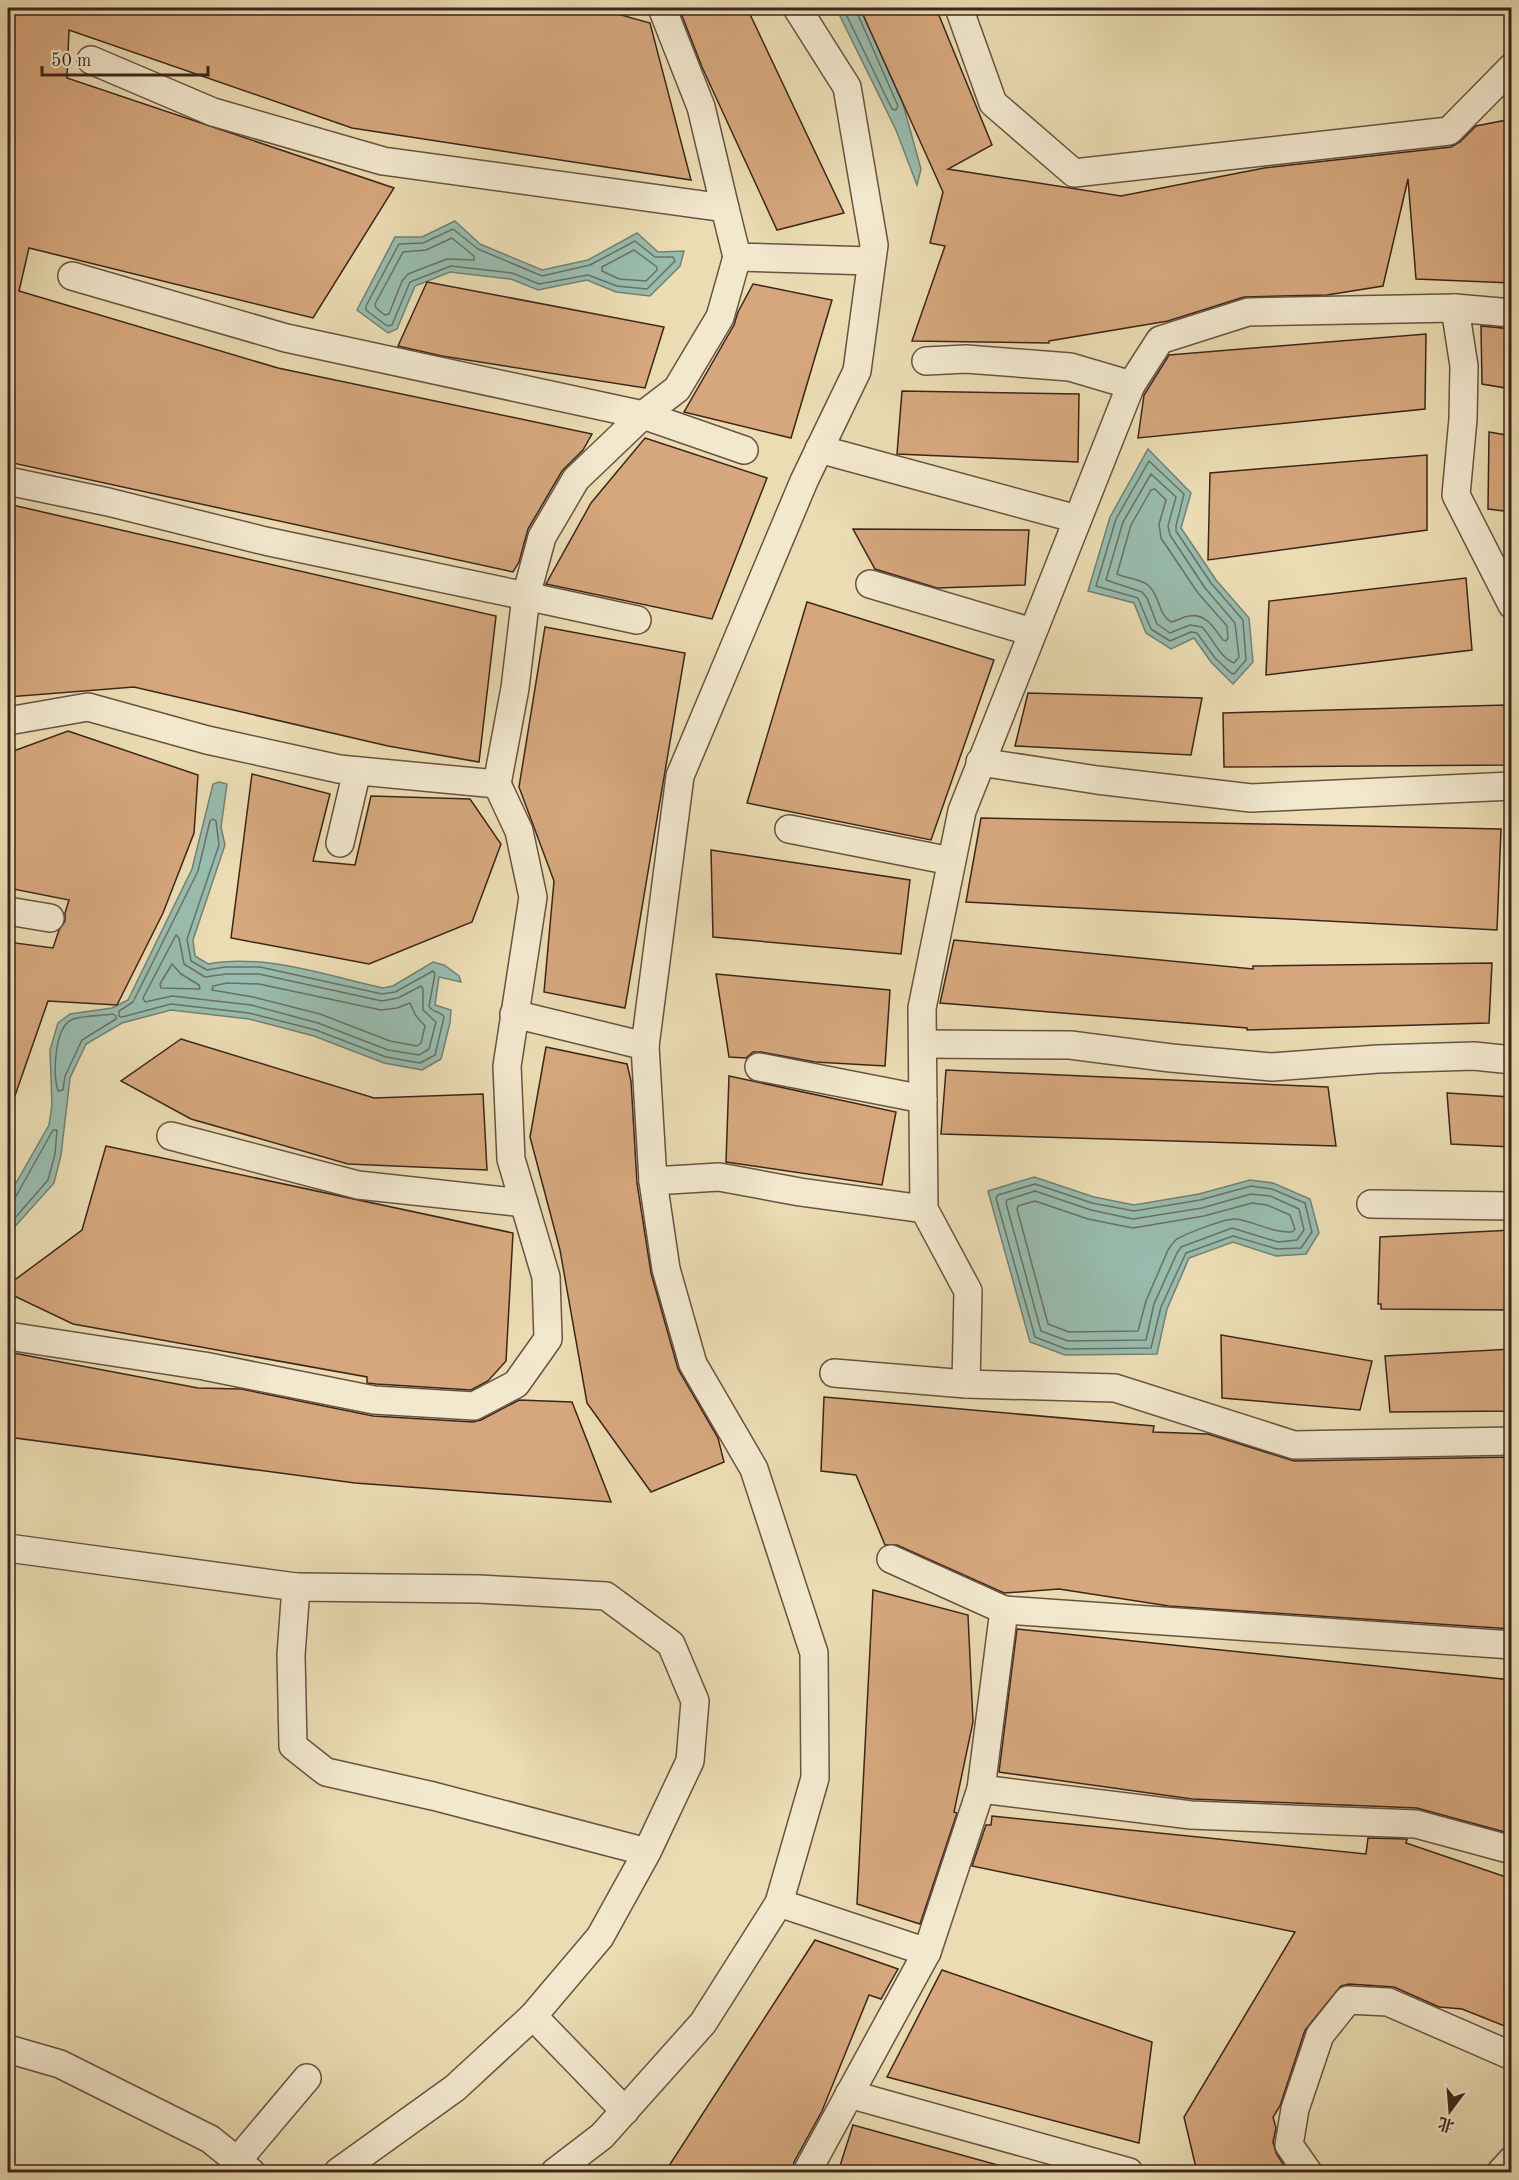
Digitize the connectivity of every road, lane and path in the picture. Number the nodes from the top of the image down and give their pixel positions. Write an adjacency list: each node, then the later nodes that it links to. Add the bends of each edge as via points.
1 (662, 8): 6 (street, via 701,107)
2 (797, 8): 8 (street, via 847,87 874,245)
3 (960, 8): 5 (street, via 993,103 1074,173 1449,131)
4 (91, 60): 6 (street, via 213,112 383,161)
5 (1512, 66)
6 (725, 208): 7 (street)
7 (738, 257): 8 (street); 14 (street, via 720,317 677,389)
8 (872, 261): 15 (street, via 857,371)
9 (72, 276): 14 (street, via 286,338)
10 (1455, 308): 11 (street); 13 (street, via 1248,312 1160,340); 21 (street, via 1464,366 1456,495)
11 (1512, 313)
12 (926, 362): 13 (street, via 966,359 1070,367)
13 (1131, 385): 18 (street)
14 (643, 415): 16 (street); 20 (street, via 576,479 543,537)
15 (819, 449): 18 (street); 36 (street, via 681,776)
16 (744, 450)
17 (8, 481): 20 (street)
18 (1077, 519): 23 (street)
19 (870, 584): 23 (street)
20 (526, 596): 22 (street); 27 (street, via 515,688)
21 (1512, 605)
22 (637, 620)
23 (1032, 632): 25 (street)
24 (8, 721): 26 (street, via 88,707 207,740)
25 (980, 762): 28 (street, via 1251,798); 31 (street, via 962,811)
26 (357, 771): 27 (street); 30 (street)
27 (497, 784): 34 (street, via 519,831 533,897)
28 (1512, 786)
29 (789, 829): 31 (street)
30 (340, 843)
31 (951, 861): 35 (street, via 922,1008)
32 (8, 911): 33 (street)
33 (50, 918)
34 (514, 1014): 36 (street); 42 (street, via 507,1066 511,1159)
35 (923, 1044): 37 (street, via 1070,1045 1272,1067 1453,1056); 39 (street)
36 (645, 1046): 41 (street)
37 (1512, 1060)
38 (759, 1067): 39 (street)
39 (923, 1099): 45 (street)
40 (171, 1136): 42 (street, via 358,1185)
41 (653, 1181): 45 (street, via 720,1177); 58 (street, via 666,1269 693,1364 754,1469 814,1653 815,1778)
42 (524, 1203): 46 (street, via 546,1276 548,1339 516,1384 474,1406 374,1400 204,1366)
43 (1371, 1204): 44 (street)
44 (1512, 1206)
45 (924, 1209): 48 (street, via 968,1291)
46 (8, 1336)
47 (834, 1373): 48 (street)
48 (966, 1384): 49 (street, via 1115,1388 1294,1445)
49 (1512, 1441)
50 (8, 1548): 52 (street)
51 (891, 1559): 53 (street)
52 (296, 1587): 57 (street, via 291,1655 293,1746 326,1772); 57 (street, via 479,1589 606,1596 671,1644 695,1701 690,1761)
53 (1004, 1610): 54 (street); 55 (street)
54 (1512, 1645)
55 (981, 1788): 56 (street, via 1191,1815 1416,1824); 59 (street)
56 (1512, 1850)
57 (647, 1852): 60 (street, via 600,1937)
58 (779, 1903): 59 (street); 65 (street, via 703,2022)
59 (927, 1952): 64 (street)
60 (533, 2016): 65 (street); 68 (street, via 455,2088)
61 (8, 2049): 67 (street, via 60,2064 210,2139)
62 (1512, 2056): 72 (street, via 1388,2002 1348,2000 1320,2035 1295,2109 1289,2145)
63 (307, 2078): 67 (street)
64 (849, 2094): 70 (street); 71 (street)
65 (625, 2110): 69 (street, via 602,2136)
66 (1512, 2160): 73 (street)
67 (244, 2167)
68 (338, 2172)
69 (555, 2172)
70 (809, 2172)
71 (1129, 2172)
72 (1308, 2172)
73 (1501, 2172)

